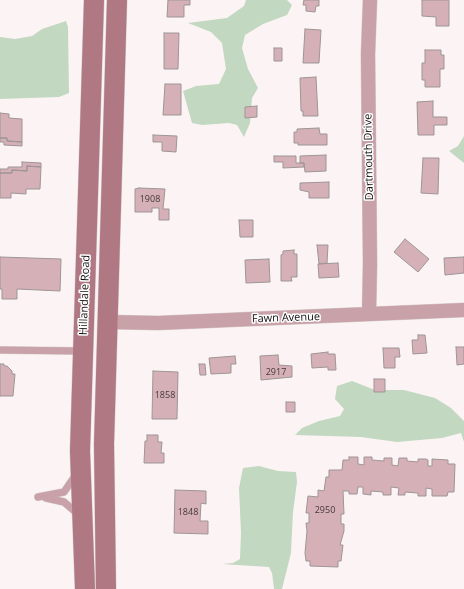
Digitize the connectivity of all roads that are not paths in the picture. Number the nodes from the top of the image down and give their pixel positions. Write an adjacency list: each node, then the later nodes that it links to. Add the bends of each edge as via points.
1 (94, 0): 4 (main road, Hillandale Road)
2 (117, 0): 5 (main road)
3 (370, 0): 8 (street, Dartmouth Drive)
4 (91, 114): 5 (main road, via 98,115 102,124 102,179); 6 (main road, Hillandale Road)
5 (110, 229): 10 (main road)
6 (87, 232): 9 (main road, Hillandale Road); 10 (main road, via 95,244 99,261 98,311 100,317)
7 (464, 310): 8 (street, Fawn Avenue)
8 (368, 314): 10 (street, Fawn Avenue, via 131,324)
9 (85, 322): 12 (main road, Hillandale Road); 13 (main road, via 96,338 94,383)
10 (109, 322): 13 (main road)
11 (0, 350): 12 (lane)
12 (83, 351): 14 (main road, Hillandale Road)
13 (104, 444): 17 (main road)
14 (80, 451): 15 (main road, Hillandale Road); 15 (lane, via 70,486 64,492 38,497 64,502 78,514)
15 (83, 523): 16 (main road, Hillandale Road)
16 (85, 589)
17 (106, 589)

